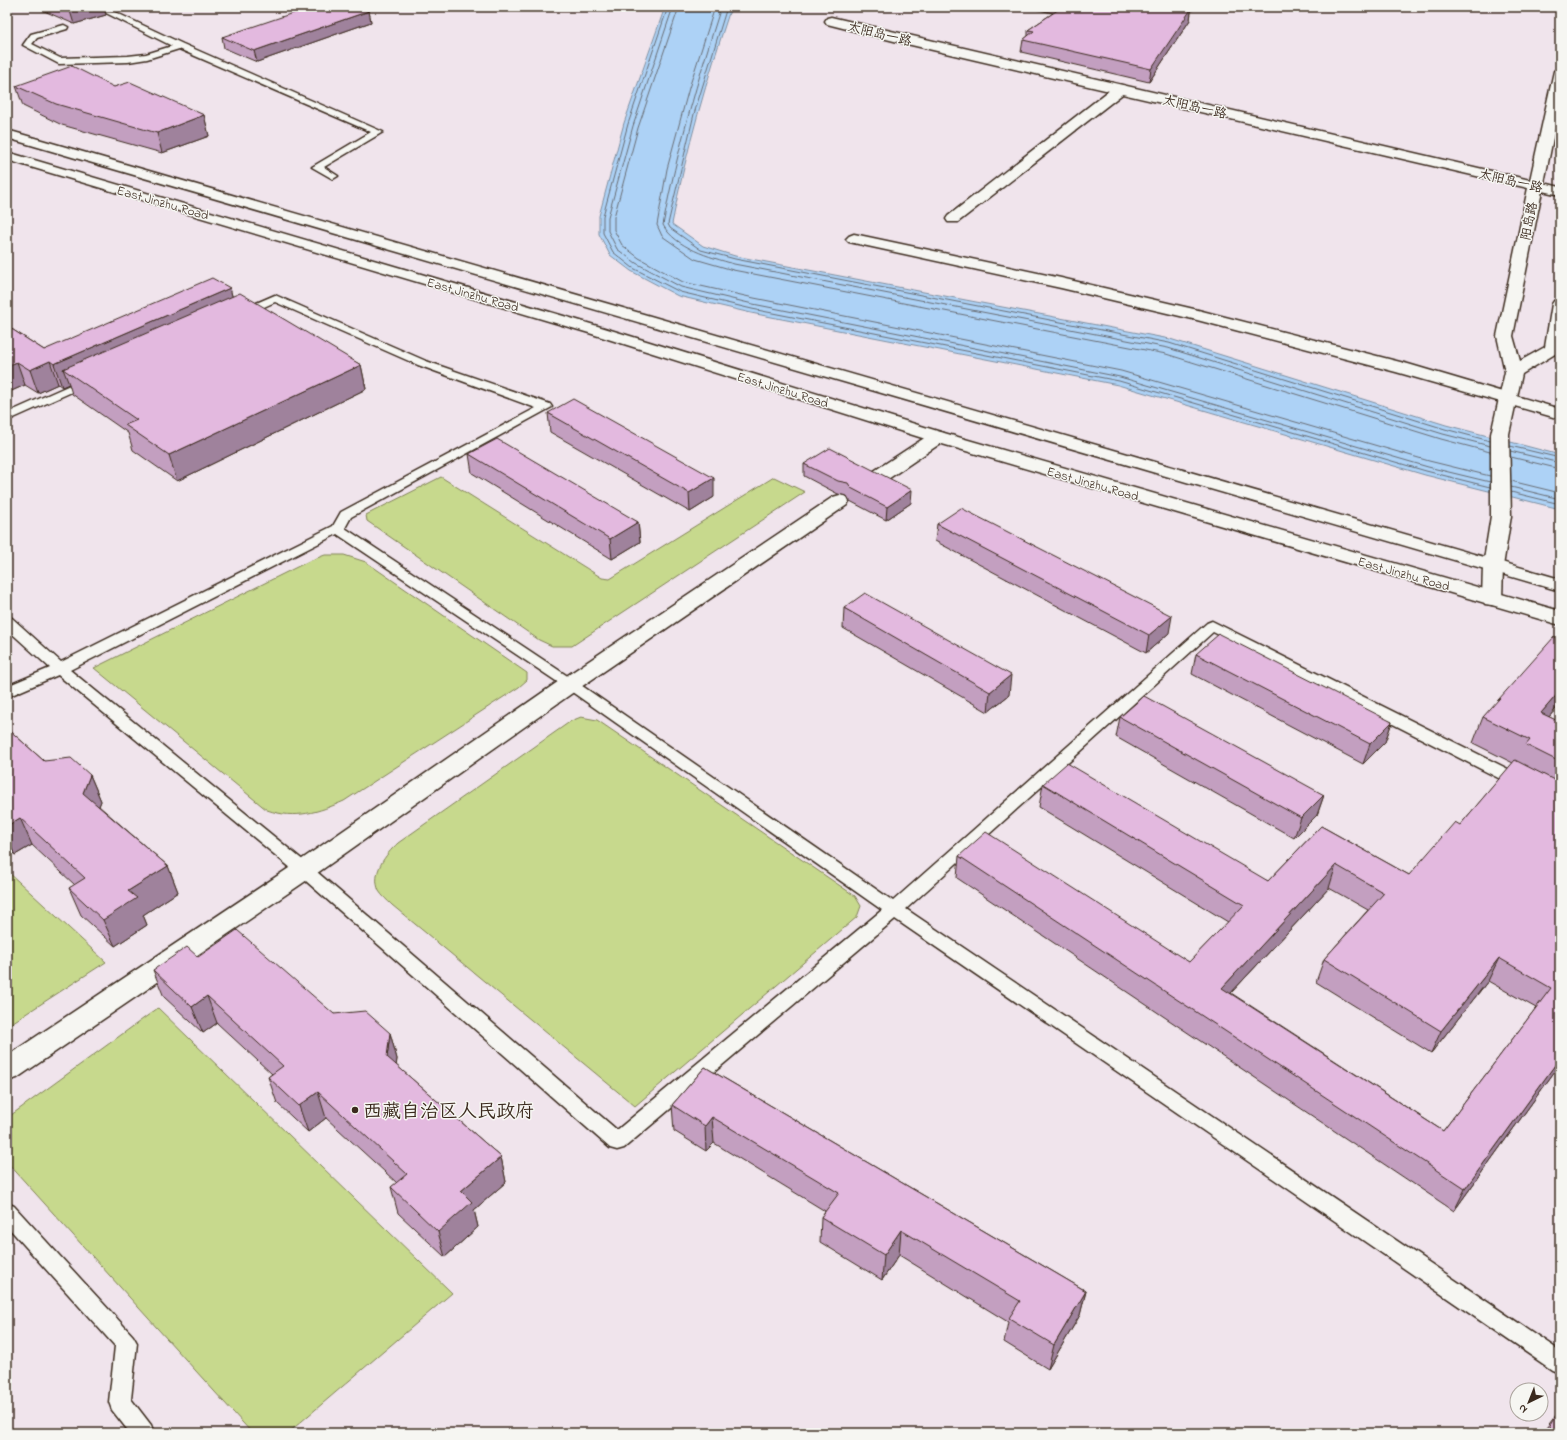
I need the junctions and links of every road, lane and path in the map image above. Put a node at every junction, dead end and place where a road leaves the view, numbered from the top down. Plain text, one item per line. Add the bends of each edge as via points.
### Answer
1 (98, 7) edge
2 (835, 16) dead end
3 (64, 27) edge
4 (180, 46) junction
5 (58, 61) junction
6 (73, 68) edge
7 (1560, 71) edge
8 (1120, 89) junction
9 (7, 134) edge
10 (7, 156) edge
11 (333, 176) dead end
12 (1535, 186) junction
13 (1560, 192) edge
14 (953, 219) dead end
15 (854, 238) dead end
16 (1560, 304) edge
17 (232, 317) edge
18 (1514, 372) junction
19 (101, 375) edge
20 (1507, 400) junction
21 (1560, 414) edge
22 (7, 417) edge
23 (938, 437) junction
24 (878, 477) edge
25 (840, 502) dead end
26 (338, 529) junction
27 (1493, 566) junction
28 (1560, 585) edge
29 (1492, 599) junction
30 (1560, 618) edge
31 (7, 621) edge
32 (60, 669) junction
33 (570, 684) junction
34 (7, 692) edge
35 (1539, 792) edge
36 (304, 870) junction
37 (894, 910) junction
38 (7, 1070) edge
39 (7, 1212) edge
40 (1560, 1363) edge
41 (143, 1433) edge

1 - 4 lane
2 - 8 main road, 太阳岛一路
3 - 5 lane via 34,36 27,45
4 - 5 lane via 128,59
4 - 11 lane via 378,132 317,166
5 - 6 lane
7 - 12 main road, 阳岛路
8 - 12 main road, 太阳岛一路
8 - 14 main road
9 - 27 main road, East Jinzhu Road
10 - 23 main road, East Jinzhu Road via 595,330
12 - 13 main road, 太阳岛一路
12 - 18 main road, 阳岛路 via 1505,336
15 - 20 main road via 1021,272 1181,311 1402,368
16 - 18 main road via 1553,349
17 - 26 lane via 275,298 422,363 546,407 346,515
18 - 20 main road, 阳岛路
19 - 22 lane
20 - 21 main road
20 - 27 main road, 阳岛路 via 1500,434 1501,516
23 - 24 main road
23 - 29 main road, East Jinzhu Road
25 - 33 main road
26 - 32 lane
26 - 33 lane
27 - 28 main road, East Jinzhu Road
27 - 29 main road, 阳岛路
29 - 30 main road, East Jinzhu Road
31 - 32 lane
32 - 34 lane
32 - 36 lane
33 - 36 main road
33 - 37 lane
35 - 37 lane via 1212,626
36 - 37 lane via 617,1142
36 - 38 main road
37 - 40 lane
39 - 41 lane via 126,1343 120,1402

